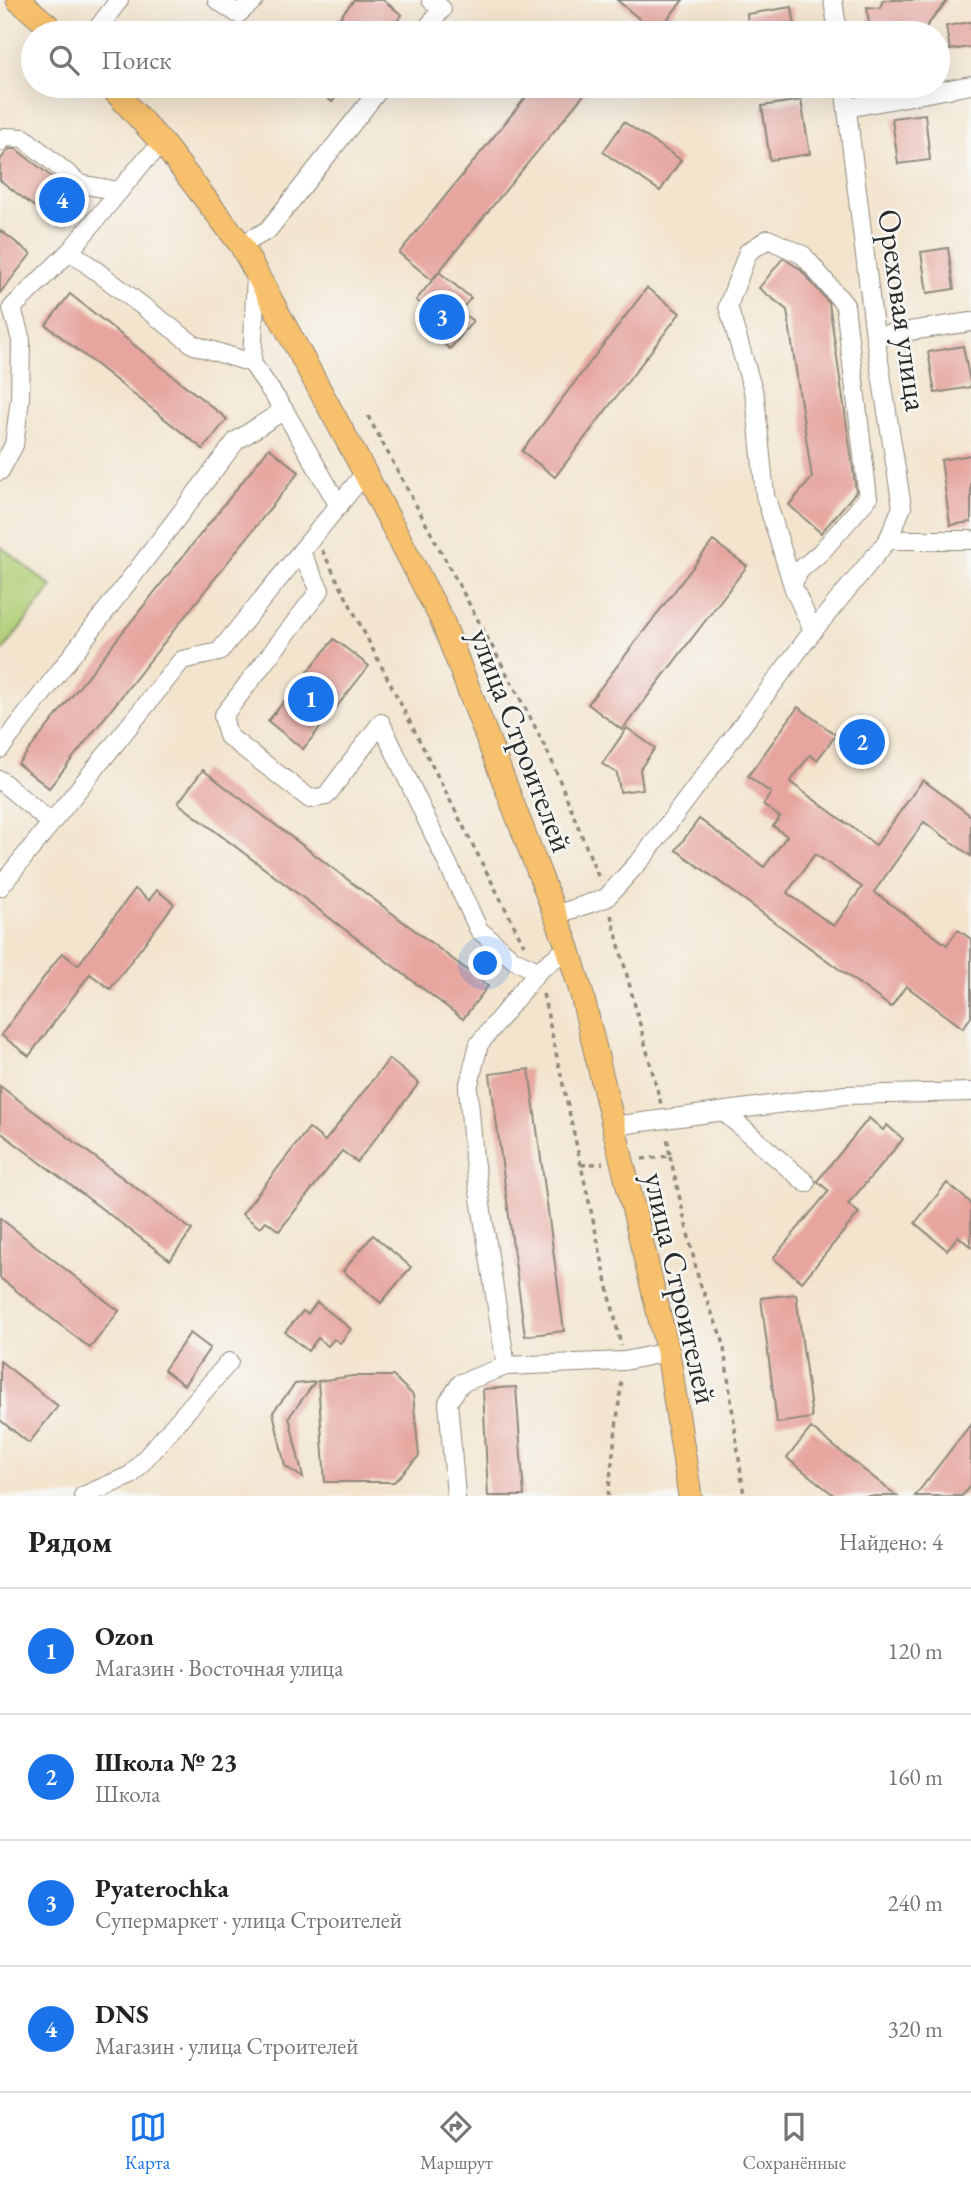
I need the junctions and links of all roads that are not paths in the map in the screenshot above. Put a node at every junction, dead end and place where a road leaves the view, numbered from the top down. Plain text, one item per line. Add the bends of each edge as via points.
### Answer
1 (18, 0) edge
2 (119, 0) edge
3 (217, 0) edge
4 (254, 0) edge
5 (431, 0) edge
6 (834, 0) edge
7 (43, 21) edge
8 (103, 21) edge
9 (432, 21) edge
10 (837, 21) edge
11 (971, 85) edge
12 (950, 89) edge
13 (121, 98) edge
14 (372, 98) edge
15 (846, 98) edge
16 (901, 98) edge
17 (847, 108) junction
18 (0, 142) edge
19 (163, 144) junction
20 (119, 191) junction
21 (241, 245) junction
22 (70, 251) junction
23 (256, 274) junction
24 (971, 323) edge
25 (875, 336) junction
26 (252, 363) junction
27 (284, 410) junction
28 (0, 471) edge
29 (365, 473) junction
30 (339, 506) junction
31 (888, 540) junction
32 (971, 540) edge
33 (301, 553) junction
34 (794, 581) junction
35 (813, 631) junction
36 (0, 749) edge
37 (0, 780) edge
38 (51, 823) junction
39 (0, 887) edge
40 (555, 915) junction
41 (568, 948) junction
42 (538, 971) junction
43 (971, 1092) edge
44 (724, 1112) junction
45 (613, 1126) junction
46 (806, 1183) dead end
47 (668, 1352) junction
48 (229, 1362) dead end
49 (506, 1366) junction
50 (83, 1496) edge
51 (456, 1496) edge
52 (690, 1496) edge

1 - 7 main road
2 - 8 street
3 - 4 street via 238,13
5 - 9 street via 442,9
6 - 10 street
11 - 12 street
13 - 19 main road, улица Строителей
14 - 21 street via 268,230
15 - 17 street, Ореховая улица
16 - 17 street
17 - 25 street, Ореховая улица
18 - 20 street via 5,137 24,138 80,184
19 - 20 street
19 - 21 main road, улица Строителей
20 - 22 street
21 - 23 main road, улица Строителей
22 - 26 street via 194,345
22 - 28 street via 12,308 21,340 20,399 14,446
23 - 26 street
23 - 29 main road, улица Строителей
24 - 25 street
25 - 31 street, Ореховая улица via 902,508
26 - 27 street
27 - 30 street
27 - 36 street via 236,441
29 - 30 street
29 - 40 main road, улица Строителей via 442,620
30 - 33 street
31 - 32 street
31 - 35 street, Ореховая улица
33 - 38 street via 219,652 183,660
33 - 42 street via 320,590 223,716 228,736 310,799 326,796 381,723 479,930 514,960
34 - 34 street via 765,495 754,397 728,306 748,252 768,239 803,255 845,305 868,498
34 - 35 street
35 - 40 street, Ореховая улица via 645,856 606,898
37 - 38 street
38 - 39 street
40 - 41 main road, улица Строителей
41 - 42 street
41 - 45 main road, улица Строителей
42 - 49 street via 479,1044 468,1088 474,1159
43 - 44 street via 845,1094
44 - 45 street
44 - 46 street
45 - 47 main road, улица Строителей
47 - 49 street via 624,1361
47 - 52 main road, улица Строителей
48 - 50 street via 131,1475
49 - 51 street via 461,1383 448,1402

